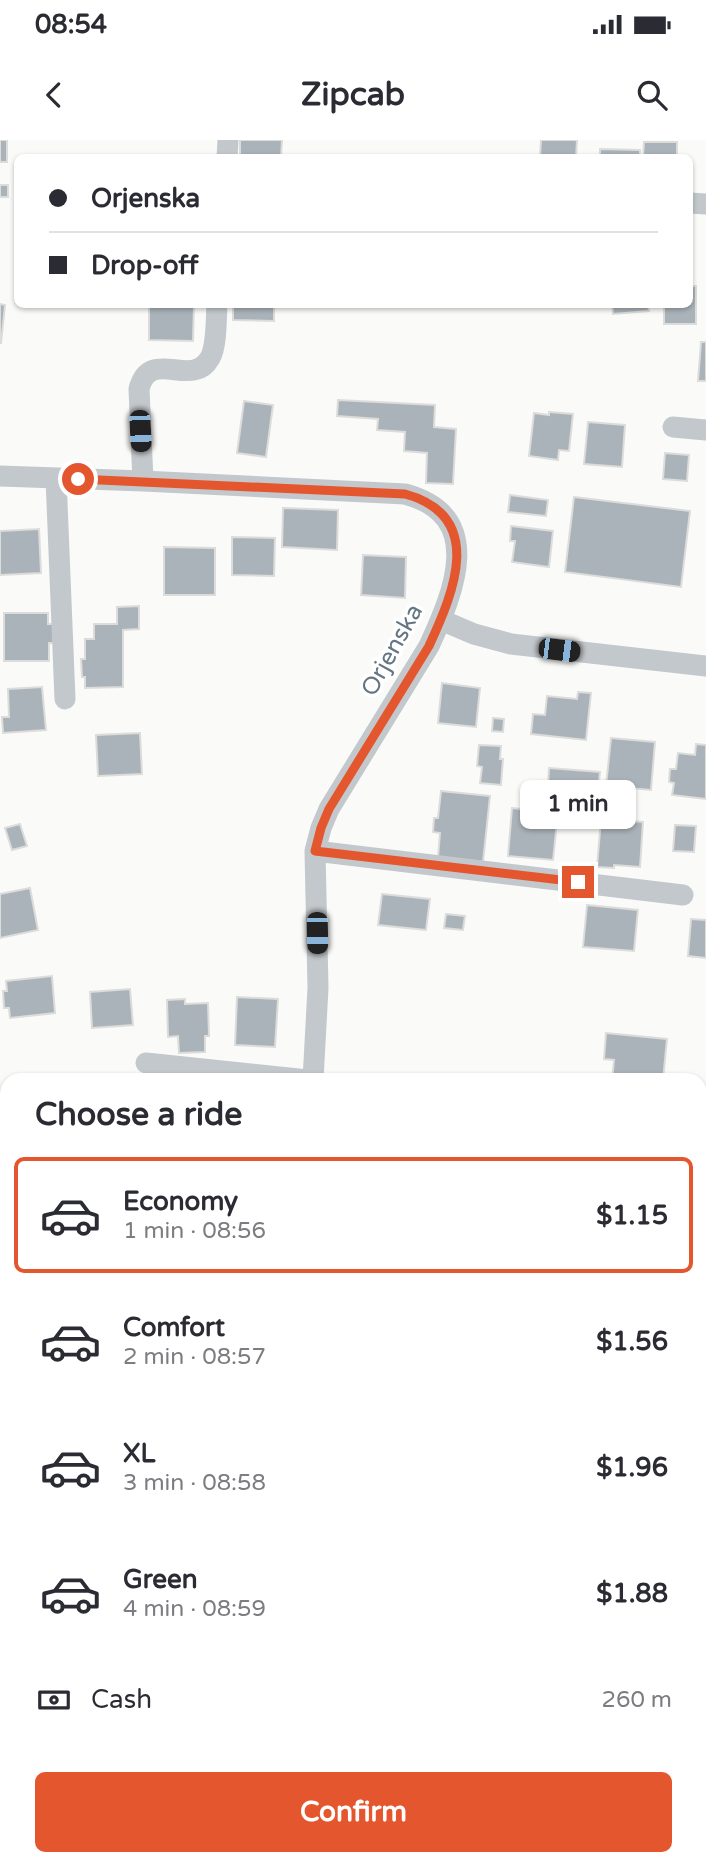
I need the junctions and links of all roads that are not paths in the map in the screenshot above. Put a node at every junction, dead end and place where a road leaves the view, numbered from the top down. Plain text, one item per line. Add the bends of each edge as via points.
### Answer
1 (217, 308) edge
2 (673, 427) dead end
3 (706, 430) edge
4 (0, 476) edge
5 (56, 478) junction
6 (142, 481) junction
7 (441, 620) junction
8 (706, 667) edge
9 (65, 699) dead end
10 (315, 851) junction
11 (683, 895) dead end
12 (146, 1063) dead end
13 (243, 1073) edge
14 (312, 1073) edge

1 - 6 street via 208,362 192,371 152,370 141,381
2 - 3 street
4 - 5 street, Orjenska
5 - 6 street, Orjenska
5 - 9 street
6 - 7 street, Orjenska via 421,498 449,522 458,547 456,573
7 - 8 street via 511,644
7 - 10 street, Orjenska via 329,809
10 - 11 street
10 - 14 street, Orjenska via 318,988
12 - 13 street

